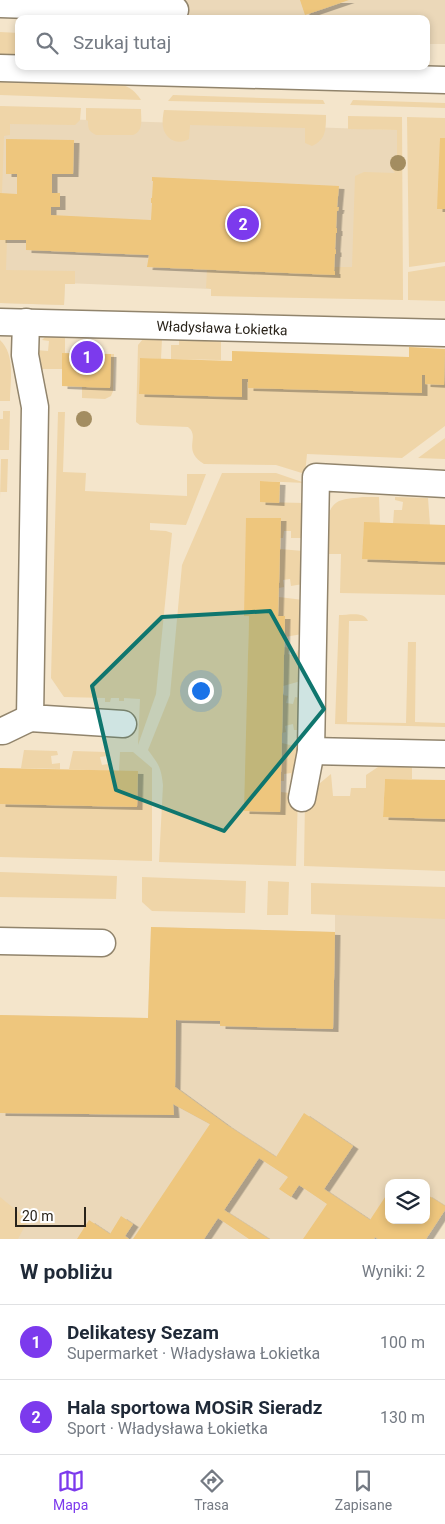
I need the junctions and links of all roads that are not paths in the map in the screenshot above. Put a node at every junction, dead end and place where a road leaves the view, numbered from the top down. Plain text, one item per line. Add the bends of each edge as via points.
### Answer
1 (0, 4) edge
2 (175, 10) dead end
3 (68, 13) edge
4 (0, 68) edge
5 (15, 68) edge
6 (130, 70) edge
7 (445, 80) edge
8 (0, 322) edge
9 (26, 322) junction
10 (445, 333) edge
11 (445, 484) edge
12 (30, 718) junction
13 (123, 724) dead end
14 (0, 731) edge
15 (311, 752) junction
16 (445, 754) edge
17 (302, 798) dead end
18 (0, 941) edge
19 (102, 943) dead end

1 - 3 street
2 - 3 street
4 - 5 street
6 - 7 street
8 - 9 street, Władysława Łokietka
9 - 10 street, Władysława Łokietka
9 - 12 street via 25,355 36,408
11 - 15 street via 316,478
12 - 13 street
12 - 14 street
15 - 16 street
15 - 17 street
18 - 19 street

